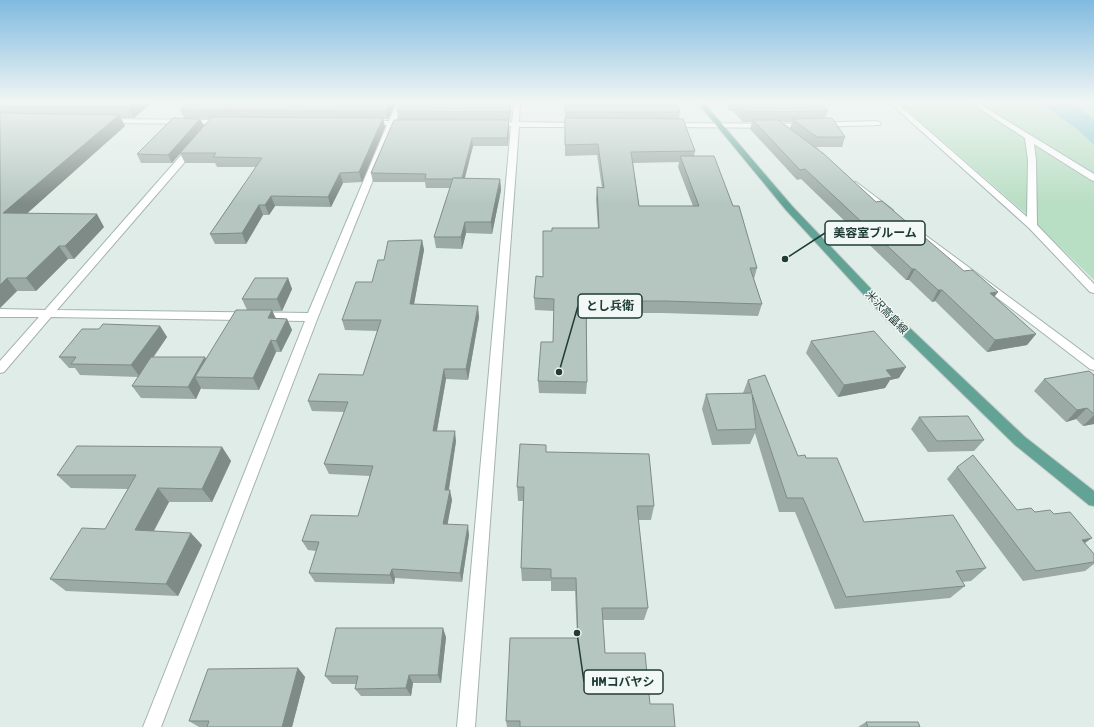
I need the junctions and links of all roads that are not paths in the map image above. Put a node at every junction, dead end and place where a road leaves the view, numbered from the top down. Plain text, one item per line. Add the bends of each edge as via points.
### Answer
1 (201, 137) edge
2 (384, 137) edge
3 (514, 137) edge
4 (728, 137) edge
5 (932, 137) edge
6 (1029, 137) joint
7 (846, 178) edge
8 (1094, 178) edge
9 (896, 216) edge
10 (1032, 226) junction
11 (914, 230) edge
12 (1094, 290) edge
13 (0, 313) edge
14 (48, 314) junction
15 (312, 317) junction
16 (1094, 366) edge
17 (0, 369) edge
18 (1094, 500) edge
19 (152, 727) edge
20 (466, 727) edge

1 - 14 street
2 - 15 street
3 - 20 street
4 - 18 main road, 米沢高畠線 via 789,208 891,316 1020,441
5 - 10 street
6 - 8 street
6 - 10 street via 1032,160
7 - 9 street
10 - 12 street
11 - 16 street
13 - 14 street
14 - 15 street
14 - 17 street
15 - 19 street

